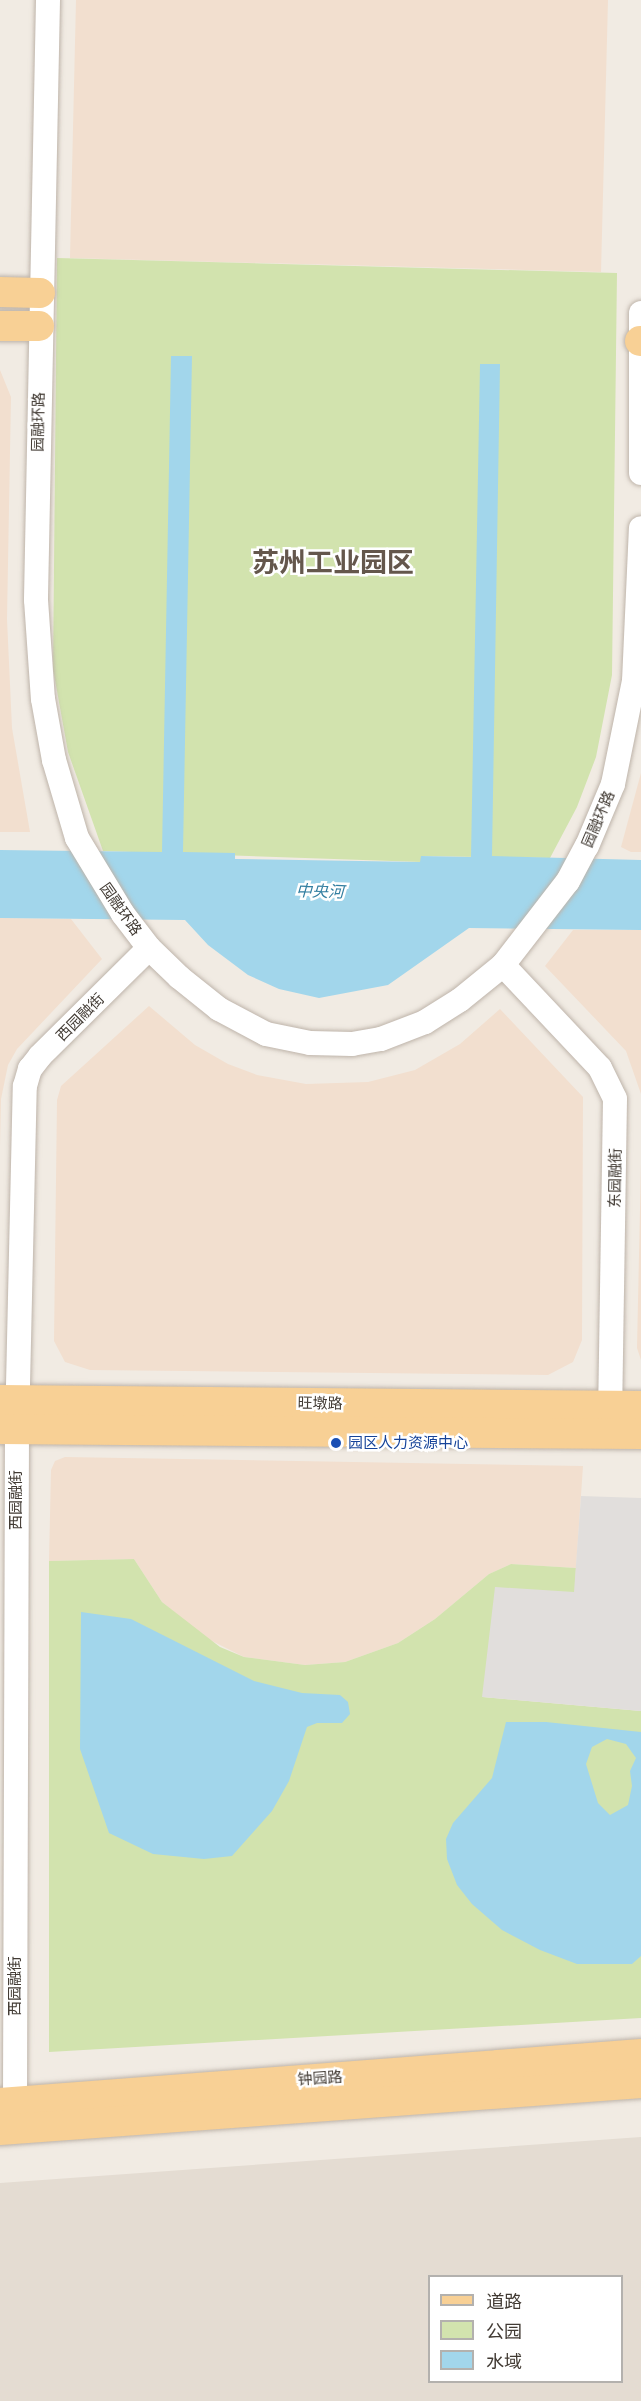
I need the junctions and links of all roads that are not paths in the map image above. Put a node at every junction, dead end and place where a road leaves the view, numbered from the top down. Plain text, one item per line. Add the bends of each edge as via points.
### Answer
1 (48, 0) edge
2 (0, 292) edge
3 (40, 293) junction
4 (641, 313) edge
5 (0, 326) edge
6 (39, 326) junction
7 (641, 341) edge
8 (641, 472) edge
9 (641, 528) edge
10 (149, 948) junction
11 (509, 958) junction
12 (9, 1400) edge
13 (641, 1406) edge
14 (610, 1420) junction
15 (8, 1429) edge
16 (641, 1434) edge
17 (641, 2054) edge
18 (641, 2083) edge
19 (7, 2102) edge
20 (0, 2130) edge

1 - 3 street, 园融环路
2 - 3 main road
3 - 6 street, 园融环路
4 - 7 street
5 - 6 main road
6 - 10 street, 园融环路 via 37,639 48,731 77,838
7 - 8 street
9 - 11 street, 园融环路 via 639,629 630,711 613,784 587,846 550,907
10 - 11 street, 园融环路 via 179,977 236,1019 266,1034 317,1044 365,1042 411,1029 442,1013
10 - 12 street, 西园融街 via 30,1069 25,1086
11 - 14 street, 东园融街 via 600,1068 615,1099
12 - 14 main road, 旺墩路
12 - 15 street, 西园融街
13 - 14 main road, 旺墩路
14 - 15 main road, 旺墩路
14 - 16 main road, 旺墩路
15 - 19 street, 西园融街
17 - 19 main road, 钟园路
18 - 20 main road, 钟园路

